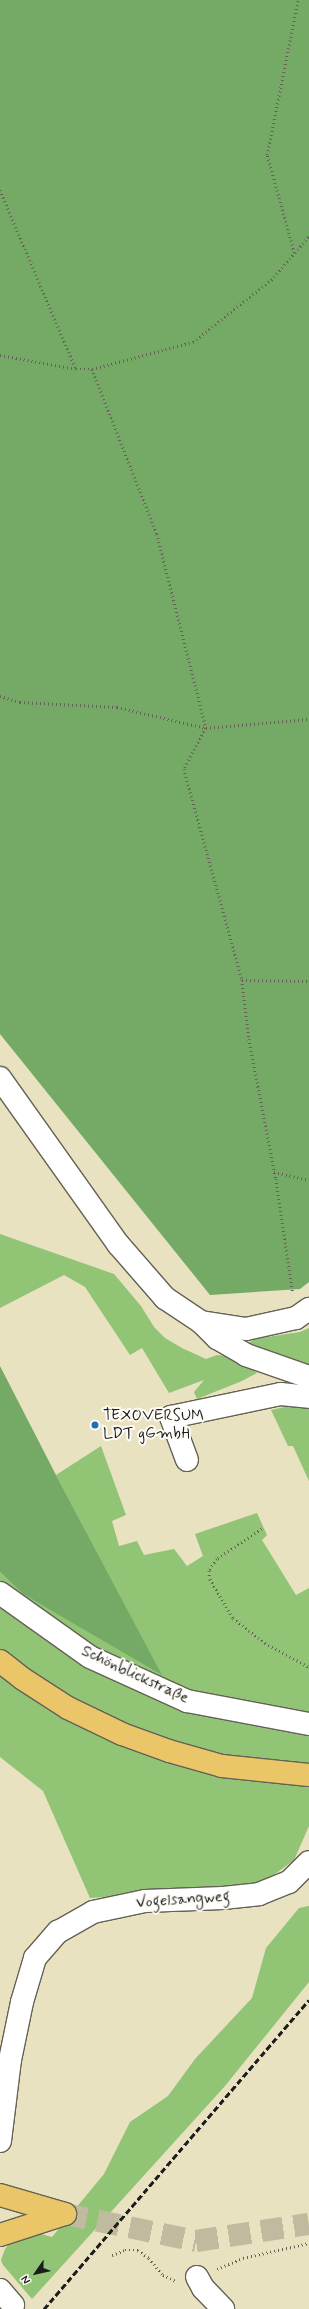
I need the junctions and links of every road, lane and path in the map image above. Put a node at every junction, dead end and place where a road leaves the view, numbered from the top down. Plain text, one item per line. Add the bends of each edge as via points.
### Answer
1 (298, 0) edge
2 (0, 190) edge
3 (309, 236) edge
4 (294, 254) junction
5 (0, 354) edge
6 (76, 369) junction
7 (92, 369) junction
8 (0, 696) edge
9 (309, 719) edge
10 (206, 728) junction
11 (242, 980) junction
12 (309, 981) edge
13 (0, 1078) edge
14 (274, 1172) junction
15 (309, 1180) edge
16 (302, 1314) edge
17 (201, 1322) junction
18 (309, 1377) edge
19 (309, 1397) edge
20 (187, 1460) dead end
21 (262, 1529) dead end
22 (0, 1593) edge
23 (0, 1661) edge
24 (309, 1666) edge
25 (309, 1724) edge
26 (309, 1775) edge
27 (309, 1862) edge
28 (0, 2141) edge
29 (0, 2195) edge
30 (0, 2235) edge
31 (309, 2243) edge
32 (112, 2255) dead end
33 (197, 2277) joint
34 (170, 2280) dead end
35 (223, 2309) edge

1 - 4 path via 267,155
2 - 6 path
3 - 4 path
4 - 7 path via 271,280 193,342
5 - 6 path
6 - 7 path
7 - 10 path via 157,534
8 - 10 path via 20,702 117,707
9 - 10 path
10 - 11 path via 184,769
11 - 12 path
11 - 14 path via 249,1039
13 - 17 street via 126,1253 165,1298
14 - 15 path
14 - 16 path
16 - 17 street via 246,1328
17 - 18 street via 217,1338 246,1355
19 - 20 street via 281,1394 171,1417
21 - 24 path via 217,1559 209,1571 210,1579 233,1618 265,1643
22 - 25 street, Schönblickstraße via 90,1657 187,1701
23 - 26 main road via 68,1708 122,1734 222,1766
27 - 28 street, Vogelsangweg via 289,1882 259,1894 145,1901 92,1912 58,1932 35,1958 22,2002 10,2060
29 - 30 main road via 65,2214
31 - 33 path via 243,2258
32 - 34 path via 125,2250 138,2250
33 - 35 street via 203,2288

